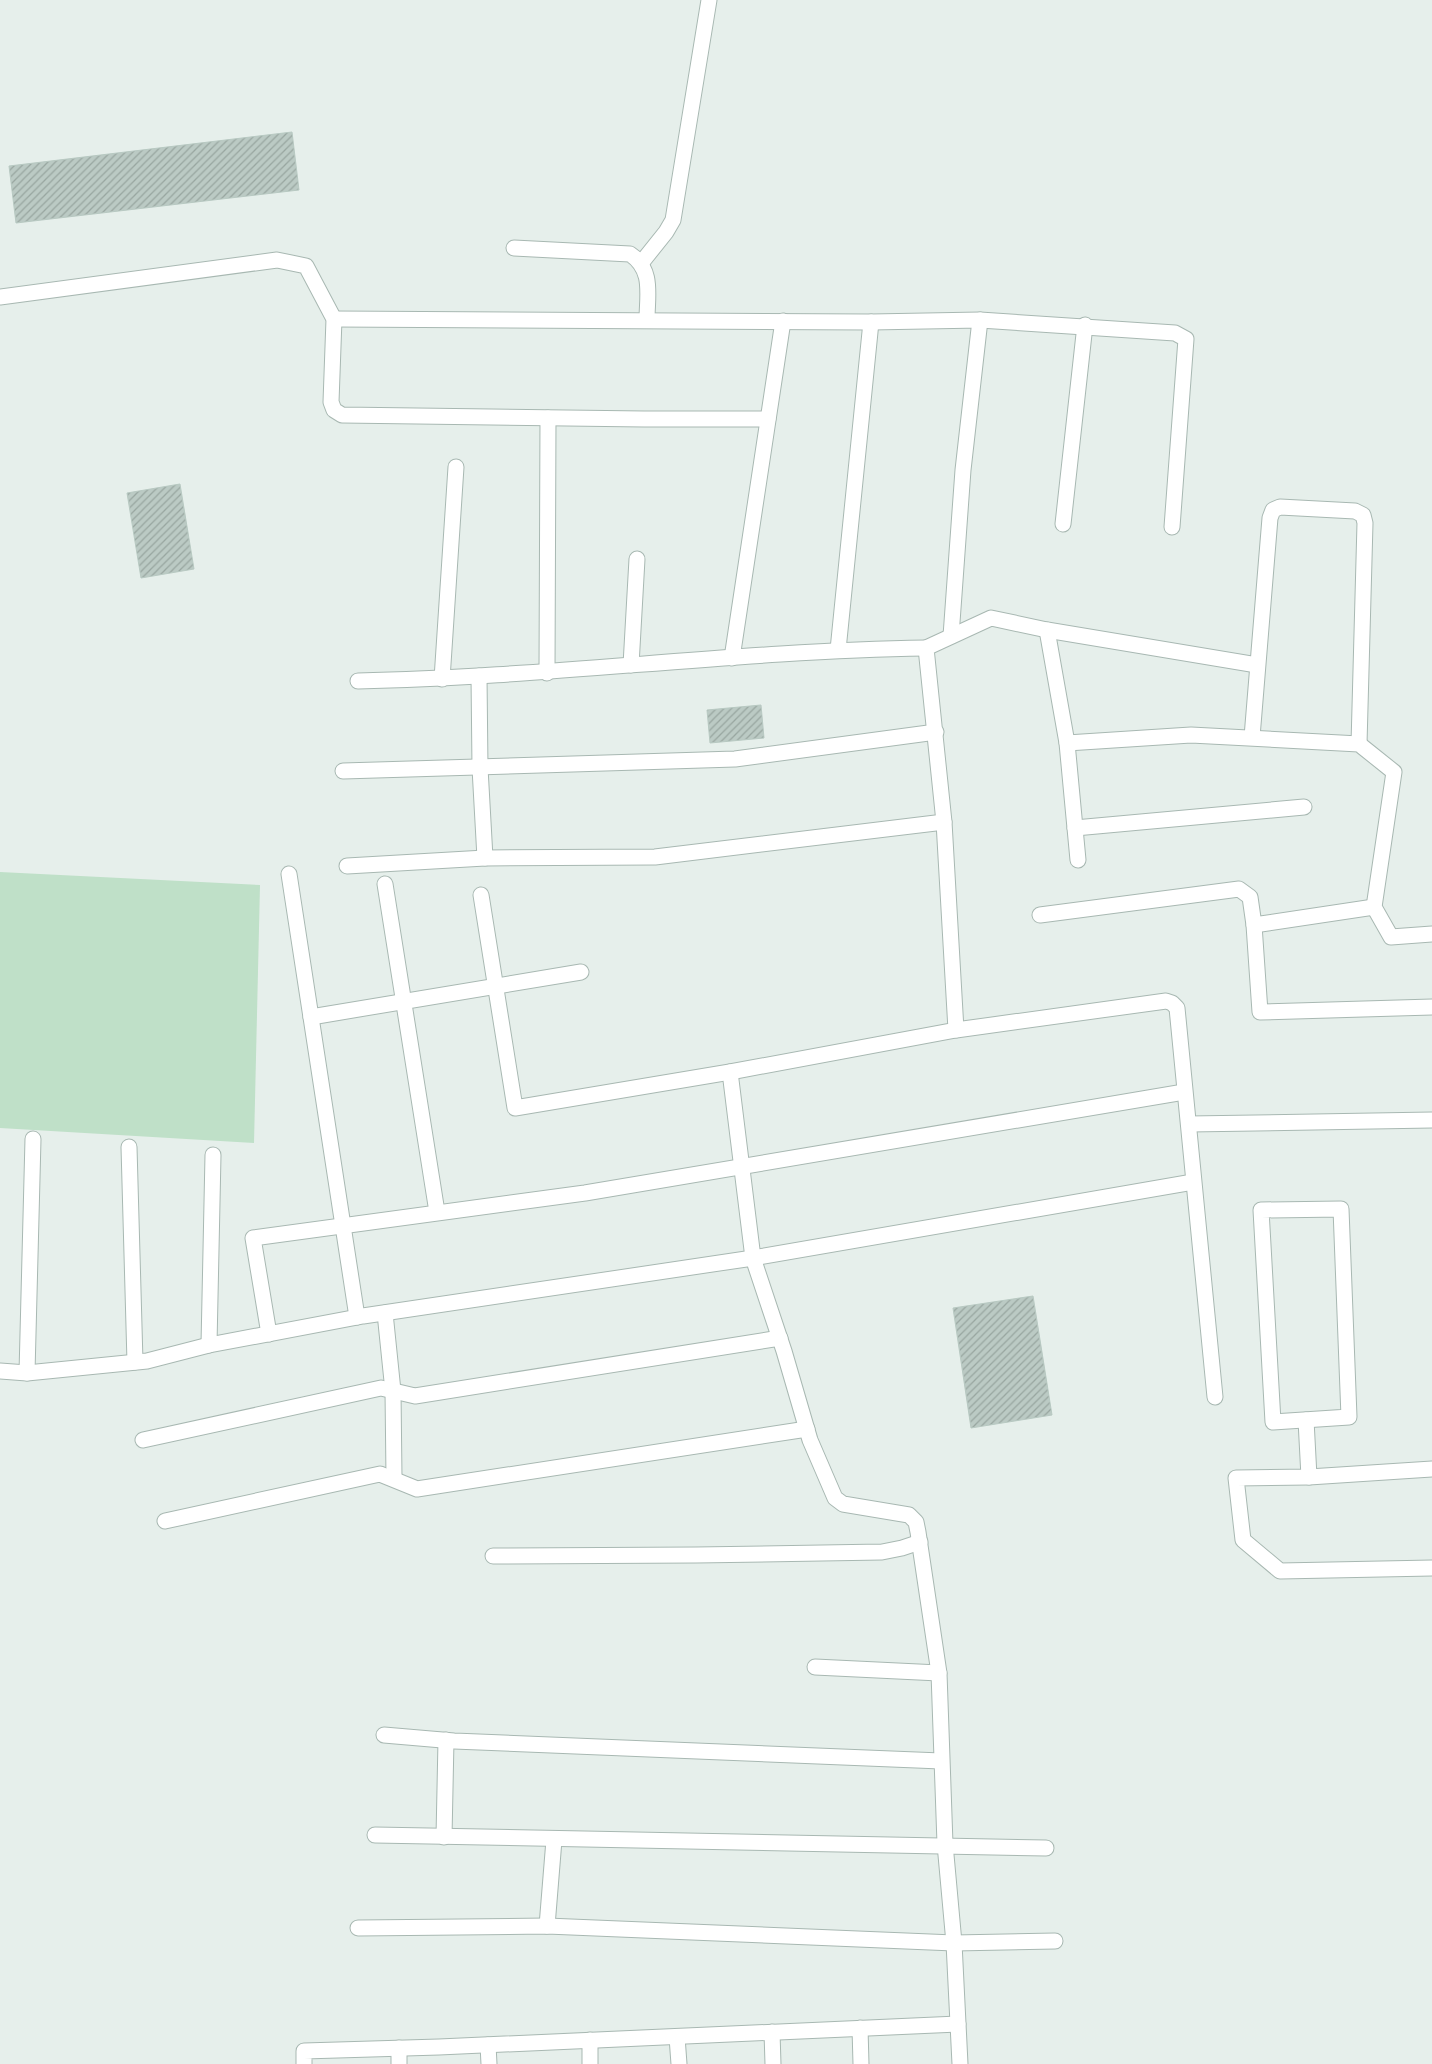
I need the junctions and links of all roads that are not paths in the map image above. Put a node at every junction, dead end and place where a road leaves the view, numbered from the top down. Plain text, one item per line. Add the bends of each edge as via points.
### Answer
1 (709, 0) edge
2 (514, 248) dead end
3 (642, 262) junction
4 (0, 297) edge
5 (334, 319) junction
6 (647, 320) junction
7 (980, 320) junction
8 (783, 321) junction
9 (871, 322) junction
10 (1085, 325) junction
11 (548, 418) junction
12 (768, 418) junction
13 (456, 467) dead end
14 (1063, 524) dead end
15 (1172, 527) dead end
16 (636, 558) dead end
17 (1047, 630) junction
18 (951, 636) junction
19 (926, 648) junction
20 (838, 650) junction
21 (732, 658) junction
22 (631, 665) junction
23 (1257, 665) junction
24 (546, 673) junction
25 (479, 676) junction
26 (442, 679) junction
27 (358, 680) dead end
28 (936, 732) junction
29 (1252, 737) junction
30 (1067, 743) junction
31 (1359, 744) junction
32 (480, 768) junction
33 (343, 771) dead end
34 (1304, 807) dead end
35 (944, 822) junction
36 (1075, 828) junction
37 (485, 858) junction
38 (1078, 860) dead end
39 (347, 866) dead end
40 (289, 874) dead end
41 (385, 884) dead end
42 (482, 895) dead end
43 (1374, 907) junction
44 (1040, 915) dead end
45 (1254, 925) junction
46 (1432, 934) edge
47 (581, 972) dead end
48 (496, 987) junction
49 (404, 1002) junction
50 (1432, 1007) edge
51 (311, 1017) junction
52 (956, 1030) junction
53 (730, 1072) junction
54 (1184, 1092) junction
55 (1432, 1120) edge
56 (1189, 1124) junction
57 (33, 1138) dead end
58 (129, 1147) dead end
59 (213, 1155) dead end
60 (740, 1166) junction
61 (1193, 1182) junction
62 (438, 1212) junction
63 (343, 1226) junction
64 (754, 1258) junction
65 (385, 1313) junction
66 (357, 1317) junction
67 (269, 1334) junction
68 (780, 1338) junction
69 (209, 1345) junction
70 (135, 1362) junction
71 (0, 1371) edge
72 (28, 1373) junction
73 (392, 1391) junction
74 (1215, 1397) dead end
75 (1306, 1420) junction
76 (807, 1429) junction
77 (143, 1440) dead end
78 (1432, 1469) edge
79 (1309, 1477) junction
80 (394, 1478) junction
81 (165, 1521) dead end
82 (920, 1542) junction
83 (493, 1556) dead end
84 (1432, 1568) edge
85 (815, 1667) dead end
86 (939, 1673) junction
87 (384, 1735) dead end
88 (446, 1740) junction
89 (941, 1760) junction
90 (375, 1835) dead end
91 (444, 1837) junction
92 (554, 1840) junction
93 (945, 1844) junction
94 (1046, 1848) dead end
95 (547, 1926) junction
96 (358, 1928) dead end
97 (1055, 1941) dead end
98 (954, 1943) junction
99 (958, 2024) junction
100 (860, 2028) junction
101 (772, 2032) junction
102 (677, 2036) junction
103 (590, 2040) junction
104 (488, 2045) junction
105 (399, 2048) junction
106 (304, 2064) edge
107 (400, 2064) edge
108 (488, 2064) edge
109 (590, 2064) edge
110 (678, 2064) edge
111 (773, 2064) edge
112 (861, 2064) edge
113 (960, 2064) edge

1 - 3 street via 673,220
2 - 3 street via 630,254
3 - 6 street via 647,272
4 - 5 street via 276,260 306,266
5 - 6 street
5 - 11 street via 331,402 334,410 342,415
6 - 8 street
7 - 9 street
7 - 10 street
7 - 18 street via 963,470
8 - 9 street
8 - 12 street
9 - 20 street
10 - 14 street
10 - 15 street via 1175,333 1186,339
11 - 12 street
11 - 24 street
12 - 21 street
13 - 26 street
16 - 22 street
17 - 18 street via 991,618
17 - 23 street
17 - 30 street
18 - 19 street
19 - 20 street
19 - 28 street
20 - 21 street
21 - 22 street
22 - 24 street
23 - 29 street
23 - 31 street via 1273,510 1280,507 1355,511 1363,515
24 - 25 street
25 - 26 street
25 - 32 street
26 - 27 street
28 - 32 street via 735,758
28 - 35 street
29 - 30 street via 1191,735
29 - 31 street
30 - 36 street
31 - 43 street via 1394,772
32 - 33 street
32 - 37 street
34 - 36 street
35 - 37 street via 655,856
35 - 52 street
36 - 38 street
37 - 39 street
40 - 51 street
41 - 49 street
42 - 48 street
43 - 45 street
43 - 46 street via 1392,937
44 - 45 street via 1239,889 1250,897
45 - 50 street via 1260,1012
47 - 48 street
48 - 49 street
48 - 53 street via 515,1108
49 - 51 street
49 - 62 street
51 - 63 street
52 - 53 street
52 - 54 street via 1166,1001 1177,1008
53 - 60 street
54 - 56 street
54 - 60 street
55 - 56 street
56 - 61 street
57 - 72 street
58 - 70 street
59 - 69 street
60 - 62 street via 585,1193
60 - 64 street
61 - 64 street
61 - 74 street
62 - 63 street
63 - 66 street
63 - 67 street via 253,1238
64 - 65 street
64 - 68 street
65 - 66 street
65 - 73 street
66 - 67 street
67 - 69 street
68 - 73 street via 415,1396
68 - 76 street
69 - 70 street
70 - 72 street
71 - 72 street
73 - 77 street via 381,1388
73 - 80 street
75 - 75 street via 1274,1422 1262,1210 1341,1209 1349,1417
75 - 79 street
76 - 80 street via 417,1489
76 - 82 street via 835,1498 843,1504 909,1515 916,1522
78 - 79 street
79 - 84 street via 1236,1478 1243,1540 1280,1571
80 - 81 street via 380,1474
82 - 83 street via 882,1552
82 - 86 street
85 - 86 street
86 - 89 street
87 - 88 street
88 - 89 street
88 - 91 street
89 - 93 street
90 - 91 street
91 - 92 street
92 - 93 street
92 - 95 street
93 - 94 street
93 - 98 street
95 - 96 street
95 - 98 street
97 - 98 street
98 - 99 street
99 - 100 street
99 - 113 street
100 - 101 street
100 - 112 street
101 - 102 street
101 - 111 street
102 - 103 street
102 - 110 street
103 - 104 street
103 - 109 street
104 - 105 street
104 - 108 street
105 - 106 street via 304,2051
105 - 107 street

